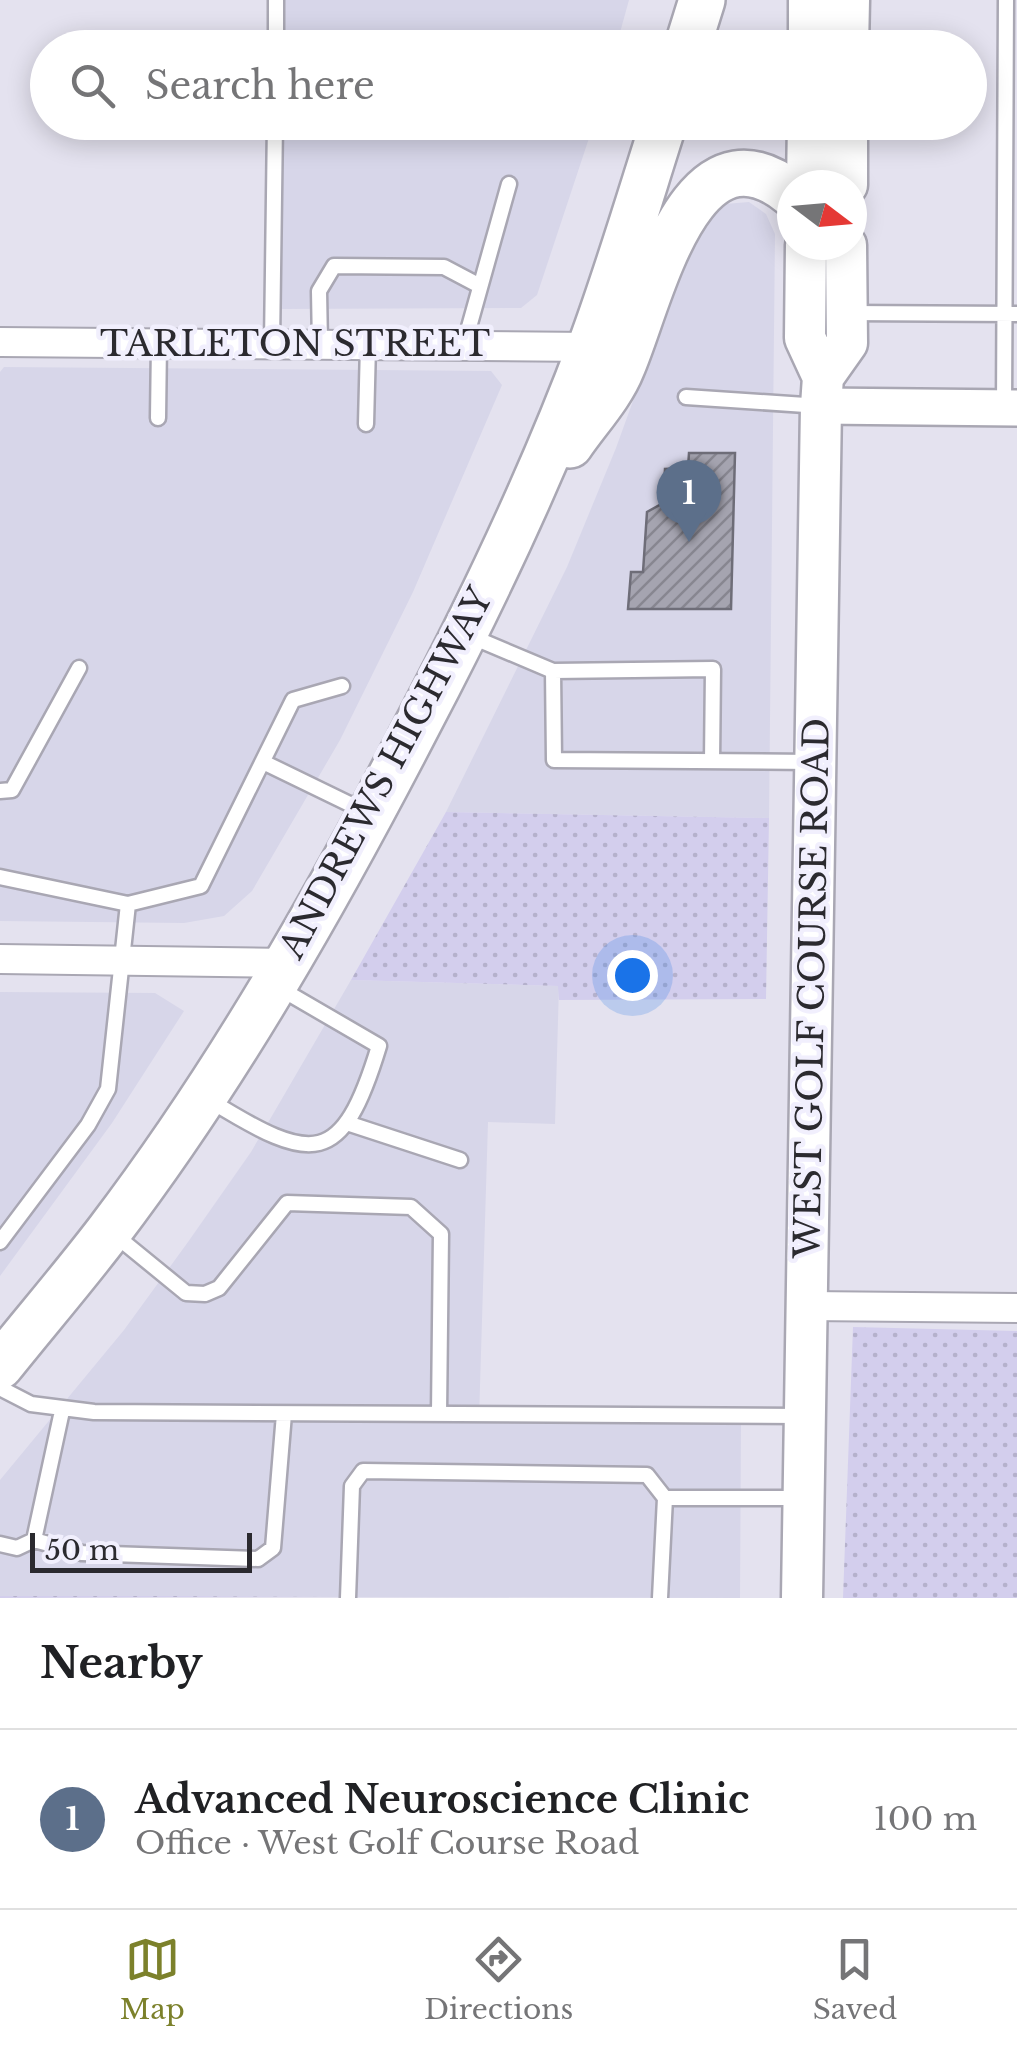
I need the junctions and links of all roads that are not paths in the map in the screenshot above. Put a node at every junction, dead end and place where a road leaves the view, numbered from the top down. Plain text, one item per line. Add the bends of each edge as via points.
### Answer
1 (276, 0) edge
2 (702, 0) edge
3 (809, 0) edge
4 (849, 0) edge
5 (1006, 0) edge
6 (276, 30) edge
7 (693, 30) edge
8 (808, 30) edge
9 (848, 30) edge
10 (275, 140) edge
11 (658, 140) edge
12 (808, 140) edge
13 (847, 140) edge
14 (807, 170) edge
15 (847, 170) edge
16 (509, 184) dead end
17 (777, 184) edge
18 (806, 260) edge
19 (846, 260) edge
20 (480, 286) junction
21 (847, 313) junction
22 (1010, 314) edge
23 (0, 342) edge
24 (159, 344) junction
25 (272, 344) junction
26 (320, 345) junction
27 (368, 345) junction
28 (464, 345) junction
29 (590, 347) junction
30 (822, 392) junction
31 (686, 397) dead end
32 (1011, 408) edge
33 (158, 418) dead end
34 (366, 424) dead end
35 (520, 516) junction
36 (464, 634) junction
37 (79, 668) dead end
38 (553, 671) junction
39 (342, 686) dead end
40 (712, 761) junction
41 (263, 762) junction
42 (815, 762) junction
43 (0, 791) edge
44 (371, 815) junction
45 (0, 877) edge
46 (128, 904) junction
47 (0, 959) edge
48 (122, 961) junction
49 (279, 973) junction
50 (202, 1095) junction
51 (348, 1123) junction
52 (460, 1160) dead end
53 (109, 1230) junction
54 (0, 1242) edge
55 (807, 1306) junction
56 (1017, 1308) edge
57 (0, 1366) edge
58 (0, 1388) edge
59 (62, 1411) junction
60 (284, 1414) junction
61 (440, 1414) junction
62 (805, 1416) junction
63 (666, 1498) junction
64 (804, 1498) junction
65 (34, 1540) junction
66 (0, 1544) edge
67 (348, 1598) edge
68 (660, 1598) edge
69 (802, 1598) edge

1 - 6 lane
2 - 7 main road
3 - 8 main road
4 - 9 main road
5 - 22 lane
10 - 25 lane
11 - 29 main road, ANDREWS HIGHWAY
12 - 14 main road
13 - 15 main road
16 - 20 lane
17 - 35 main road via 739,174 712,181 684,209 620,373
18 - 30 main road, WEST GOLF COURSE ROAD via 805,338
19 - 21 main road, WEST GOLF COURSE ROAD
20 - 26 lane via 444,267 334,266 319,291
20 - 28 lane
21 - 22 lane
21 - 30 main road, WEST GOLF COURSE ROAD via 846,343
22 - 32 lane
23 - 24 street, TARLETON STREET
24 - 25 street, TARLETON STREET
24 - 33 lane
25 - 26 street, TARLETON STREET
26 - 27 street, TARLETON STREET
27 - 28 street, TARLETON STREET
27 - 34 lane
28 - 29 street, TARLETON STREET
29 - 35 main road, ANDREWS HIGHWAY
30 - 31 lane
30 - 32 street
30 - 42 main road, WEST GOLF COURSE ROAD
35 - 36 main road, ANDREWS HIGHWAY
36 - 38 lane
36 - 44 main road, ANDREWS HIGHWAY
37 - 43 lane via 12,790
38 - 40 lane via 554,760
38 - 40 lane via 713,668
39 - 41 lane via 293,700
40 - 42 lane
41 - 44 lane
41 - 46 lane via 200,886
42 - 55 main road, WEST GOLF COURSE ROAD
44 - 49 main road, ANDREWS HIGHWAY
45 - 46 lane
46 - 48 lane
47 - 48 street
48 - 49 street
48 - 54 lane via 108,1089
49 - 50 main road, ANDREWS HIGHWAY
49 - 51 lane via 379,1046
50 - 51 lane via 263,1133 306,1145 339,1136
50 - 53 main road, ANDREWS HIGHWAY
51 - 52 lane
53 - 57 main road, ANDREWS HIGHWAY
53 - 61 lane via 186,1293 205,1294 219,1288 288,1203 411,1208 441,1234
55 - 56 street
55 - 62 main road, WEST GOLF COURSE ROAD
58 - 59 lane
59 - 60 lane
59 - 65 lane
60 - 61 lane
60 - 65 lane via 274,1548 258,1559 82,1553
61 - 62 lane
62 - 64 main road, WEST GOLF COURSE ROAD
63 - 64 lane
63 - 67 lane via 646,1476 363,1472 352,1486
63 - 68 lane
64 - 69 main road, WEST GOLF COURSE ROAD
65 - 66 lane via 16,1548

